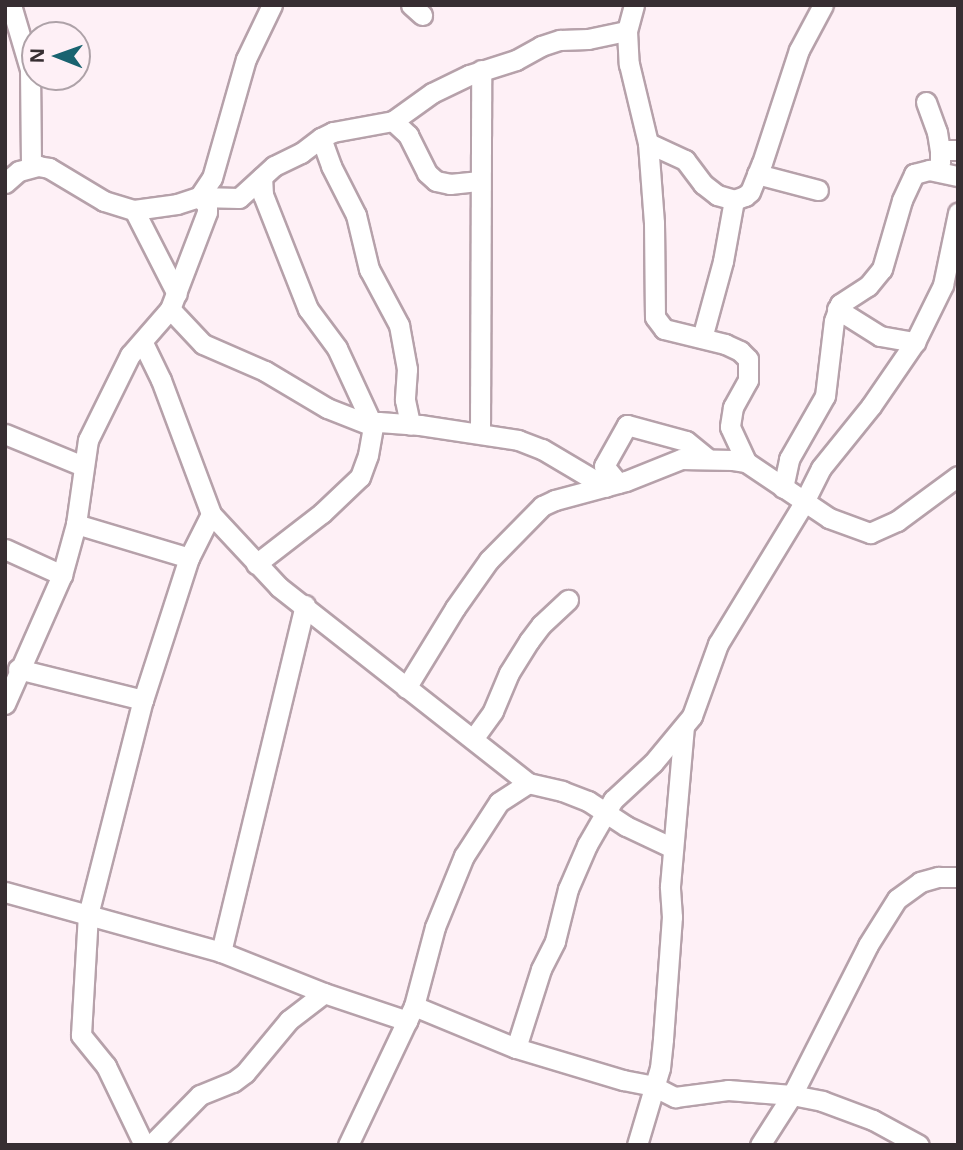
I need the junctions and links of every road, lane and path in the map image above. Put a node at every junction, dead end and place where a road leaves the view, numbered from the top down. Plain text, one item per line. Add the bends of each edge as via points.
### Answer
1 (272, 5) edge
2 (634, 5) edge
3 (823, 5) edge
4 (17, 7) edge
5 (627, 31) junction
6 (481, 70) junction
7 (926, 102) dead end
8 (393, 121) junction
9 (321, 138) junction
10 (648, 143) junction
11 (949, 150) edge
12 (31, 166) junction
13 (757, 174) junction
14 (952, 174) edge
15 (262, 177) junction
16 (480, 181) junction
17 (5, 183) edge
18 (818, 190) dead end
19 (199, 197) junction
20 (734, 200) junction
21 (134, 210) junction
22 (958, 213) edge
23 (174, 301) junction
24 (837, 309) junction
25 (702, 338) junction
26 (915, 342) junction
27 (143, 343) junction
28 (410, 424) junction
29 (373, 426) junction
30 (480, 433) junction
31 (5, 434) edge
32 (706, 457) junction
33 (746, 462) junction
34 (83, 466) junction
35 (604, 466) junction
36 (958, 475) edge
37 (585, 477) junction
38 (612, 485) junction
39 (783, 488) junction
40 (803, 503) junction
41 (211, 514) junction
42 (76, 524) junction
43 (5, 549) edge
44 (189, 558) junction
45 (256, 564) junction
46 (62, 575) junction
47 (568, 600) dead end
48 (305, 605) junction
49 (18, 669) junction
50 (406, 688) junction
51 (144, 700) junction
52 (5, 704) edge
53 (685, 725) junction
54 (473, 739) junction
55 (528, 783) junction
56 (607, 811) junction
57 (673, 848) junction
58 (958, 877) edge
59 (5, 892) edge
60 (88, 915) junction
61 (221, 952) junction
62 (324, 993) junction
63 (410, 1014) junction
64 (516, 1048) junction
65 (653, 1086) junction
66 (792, 1095) junction
67 (144, 1145) edge
68 (151, 1145) edge
69 (348, 1145) edge
70 (637, 1145) edge
71 (760, 1145) edge
72 (919, 1145) edge

1 - 19 street via 246,58 212,178
2 - 5 street
3 - 13 street via 799,50
4 - 12 street via 30,69
5 - 6 street via 560,40
5 - 10 street via 629,64
6 - 8 street via 432,93
6 - 16 street
7 - 11 street
8 - 9 street
8 - 16 street via 408,135 427,173 436,181
9 - 15 street
9 - 28 street via 356,215 369,269 399,325
10 - 20 street via 685,160 711,191
10 - 25 street via 655,317 666,331
11 - 14 street via 939,162
12 - 17 street
12 - 21 street via 49,168 104,201
13 - 18 street
13 - 20 street via 750,192
14 - 24 street via 921,170 914,174 882,269
15 - 19 street via 239,198
15 - 29 street via 263,195 308,309 337,348
16 - 30 street
19 - 21 street
19 - 23 street via 207,212
20 - 25 street
21 - 23 street
22 - 26 street via 943,285
23 - 27 street
23 - 29 street via 203,344 265,371 319,404
24 - 26 street via 869,331 891,340
24 - 39 street via 827,388 789,459
25 - 33 street via 740,351 750,363 730,427
26 - 40 street via 872,407 821,468
27 - 34 street via 130,355 108,396 88,440
27 - 41 street
28 - 29 street via 379,422
28 - 30 street
29 - 45 street via 360,477
30 - 37 street via 533,445
31 - 34 street
32 - 33 street
32 - 35 street via 686,441 627,425
32 - 38 street via 669,463
33 - 39 street
34 - 42 street
35 - 37 street
35 - 38 street
36 - 40 street via 915,509 875,532 851,527
37 - 38 street
38 - 50 street via 542,506 489,560
39 - 40 street
40 - 53 street via 718,644 698,703
41 - 44 street
41 - 45 street
42 - 44 street
42 - 46 street
43 - 46 street
44 - 51 street
45 - 48 street
46 - 49 street
47 - 54 street via 529,641
48 - 50 street
48 - 61 street
49 - 51 street
49 - 52 street
50 - 54 street
51 - 60 street
53 - 56 street
53 - 57 street
54 - 55 street
55 - 56 street via 562,791
55 - 63 street via 499,802 464,856 435,927
56 - 57 street via 626,826
56 - 64 street via 568,889 555,941 541,969
57 - 65 street via 663,1039
58 - 66 street via 920,881 897,899 868,945
59 - 60 street
60 - 61 street
60 - 67 street via 81,1035 102,1059
61 - 62 street
62 - 63 street
62 - 68 street via 289,1020 246,1073 200,1095
63 - 64 street
63 - 69 street
64 - 65 street
65 - 66 street via 675,1097 728,1090
65 - 70 street
66 - 71 street
66 - 72 street via 873,1120

